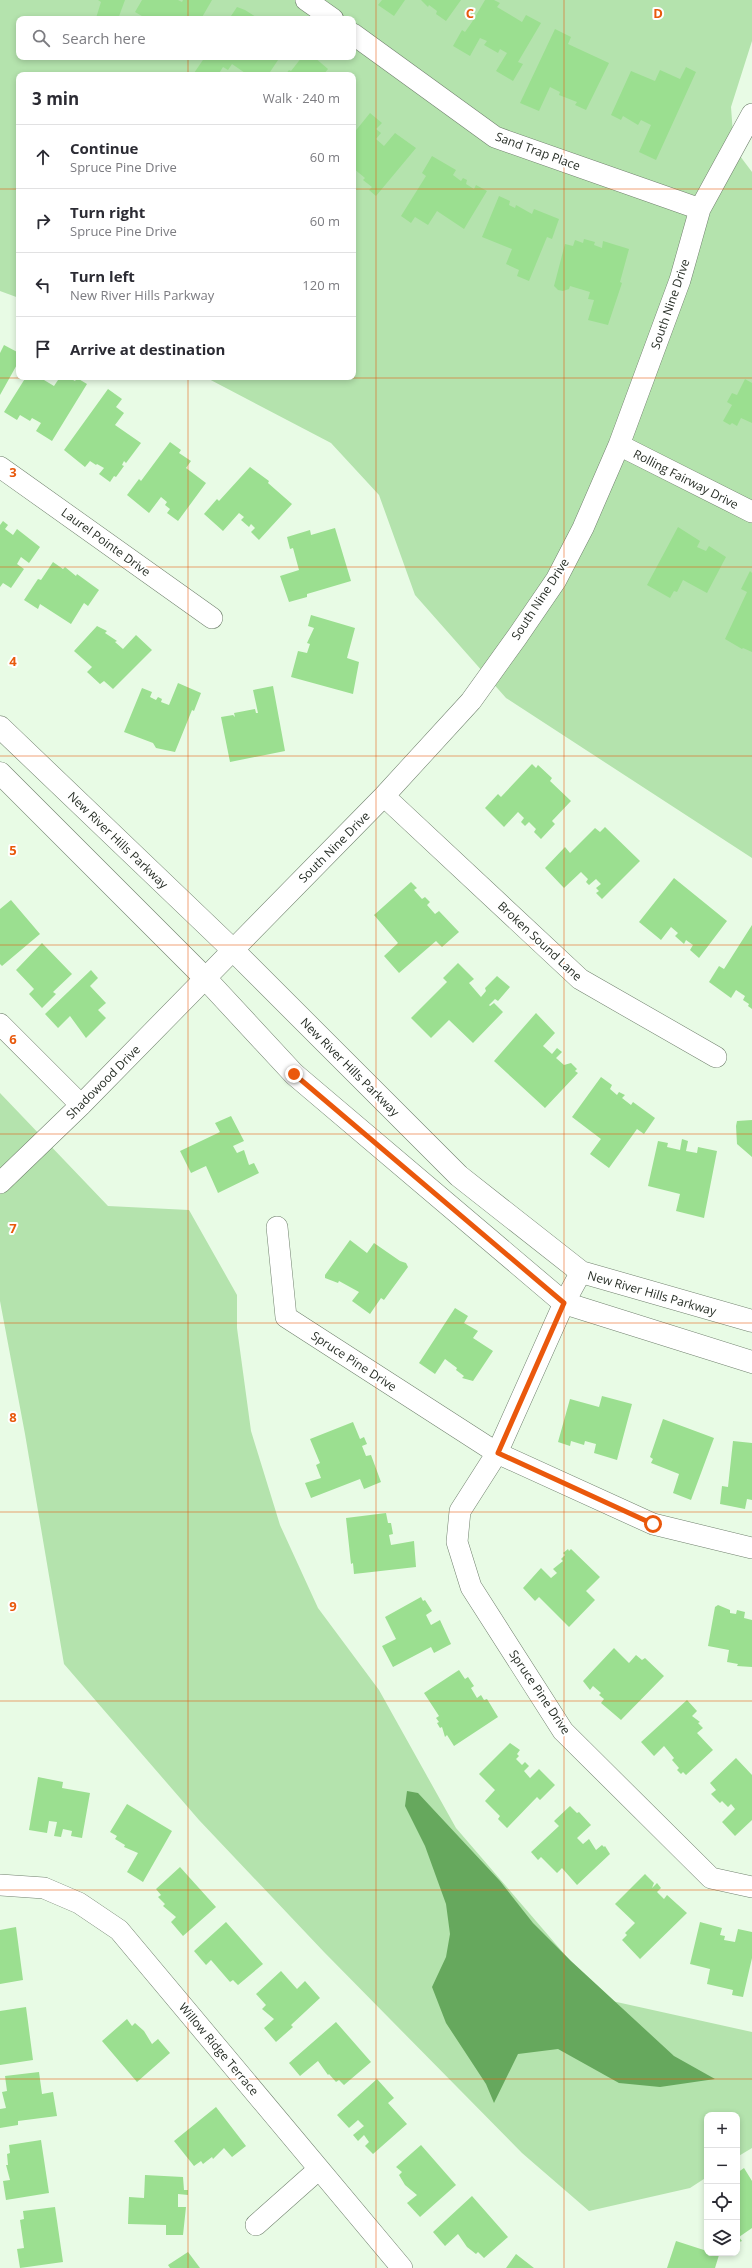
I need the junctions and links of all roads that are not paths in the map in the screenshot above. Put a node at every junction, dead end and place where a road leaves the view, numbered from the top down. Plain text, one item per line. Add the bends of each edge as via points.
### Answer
1 (306, 0) edge
2 (328, 16) edge
3 (356, 36) edge
4 (752, 114) edge
5 (700, 209) junction
6 (619, 445) junction
7 (0, 466) edge
8 (752, 512) edge
9 (212, 618) dead end
10 (0, 727) edge
11 (0, 773) edge
12 (384, 796) junction
13 (233, 950) junction
14 (205, 978) junction
15 (0, 1024) edge
16 (716, 1057) dead end
17 (81, 1105) junction
18 (0, 1183) edge
19 (277, 1227) dead end
20 (581, 1272) junction
21 (564, 1303) junction
22 (752, 1321) edge
23 (752, 1362) edge
24 (498, 1453) junction
25 (752, 1548) edge
26 (0, 1885) edge
27 (752, 1887) edge
28 (319, 2169) junction
29 (256, 2224) dead end
30 (402, 2268) edge

1 - 2 street
3 - 5 street, Sand Trap Place via 495,137
4 - 5 street, South Nine Drive
5 - 6 street, South Nine Drive via 680,280
6 - 8 street, Rolling Fairway Drive
6 - 12 street, South Nine Drive via 583,528 556,580 471,701
7 - 9 street, Laurel Pointe Drive
10 - 13 street, New River Hills Parkway
11 - 14 street
12 - 13 street, South Nine Drive
12 - 16 street, Broken Sound Lane via 580,979
13 - 14 street, South Nine Drive
13 - 20 street, New River Hills Parkway via 459,1176
14 - 17 street, Shadowood Drive
14 - 21 street via 294,1074
15 - 17 street
17 - 18 street, Shadowood Drive
19 - 24 street, Spruce Pine Drive via 286,1317
20 - 21 street, Spruce Pine Drive
20 - 22 street, New River Hills Parkway
21 - 23 street
21 - 24 street, Spruce Pine Drive
24 - 25 street, Spruce Pine Drive via 653,1524
24 - 27 street, Spruce Pine Drive via 460,1511 457,1542 471,1587 563,1730 711,1878
26 - 28 street, Willow Ridge Terrace via 44,1888 79,1903 119,1930
28 - 29 street
28 - 30 street, Willow Ridge Terrace

